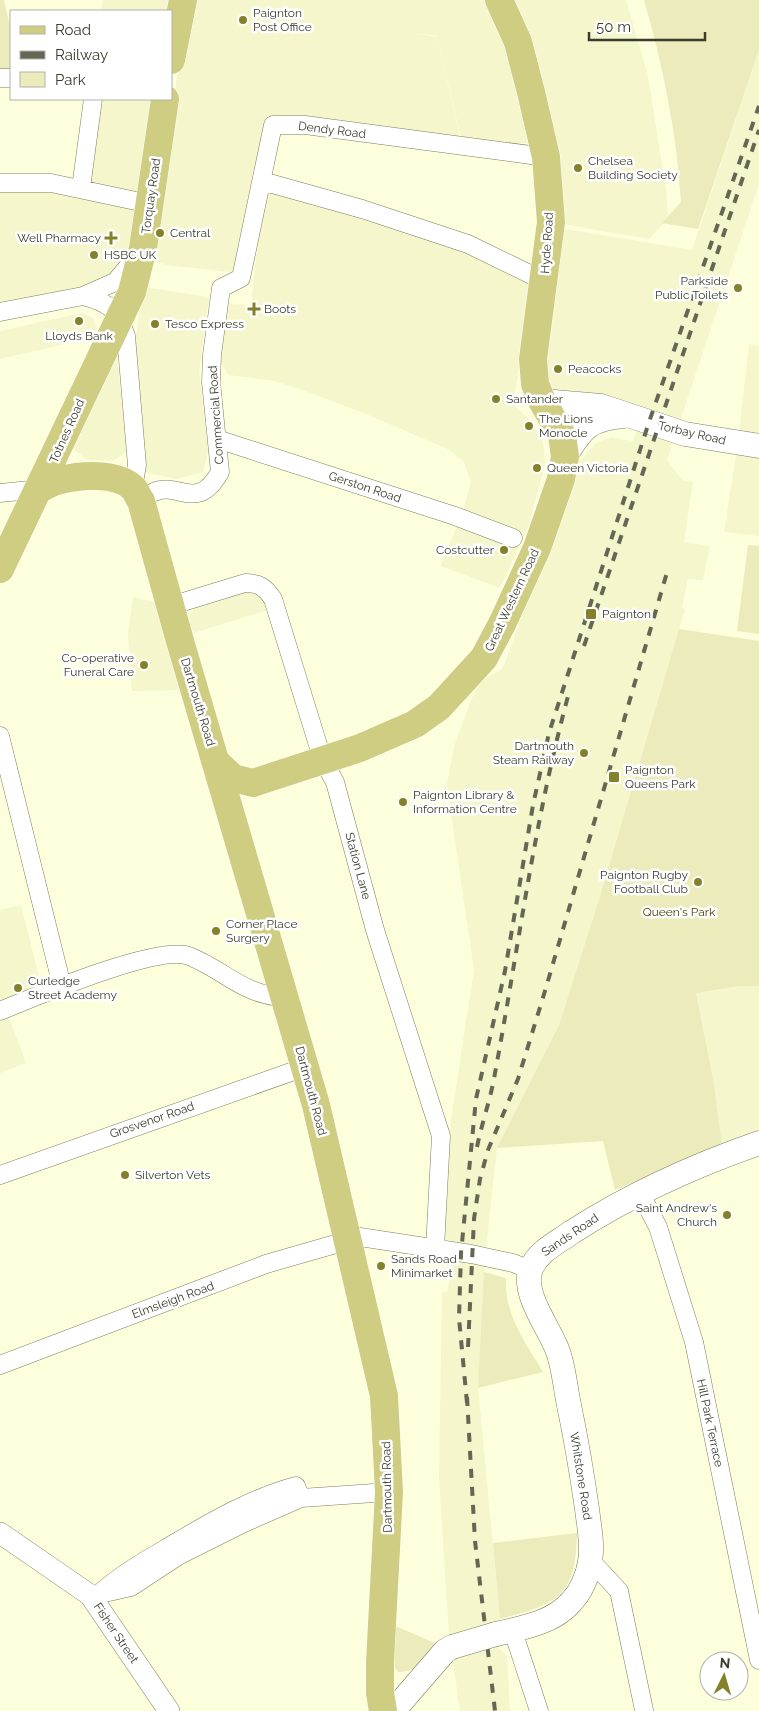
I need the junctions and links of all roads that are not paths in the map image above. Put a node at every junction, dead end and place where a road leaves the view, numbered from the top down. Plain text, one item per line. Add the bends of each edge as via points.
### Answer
1 (183, 0) edge
2 (498, 0) edge
3 (172, 55) edge
4 (93, 100) edge
5 (165, 100) edge
6 (546, 158) junction
7 (262, 181) junction
8 (0, 183) edge
9 (81, 188) junction
10 (150, 204) junction
11 (143, 248) junction
12 (241, 278) joint
13 (544, 281) junction
14 (132, 292) joint
15 (83, 296) junction
16 (0, 312) edge
17 (120, 320) junction
18 (542, 401) junction
19 (625, 416) junction
20 (217, 439) junction
21 (61, 445) junction
22 (759, 446) edge
23 (565, 457) junction
24 (81, 477) junction
25 (39, 489) junction
26 (0, 493) edge
27 (137, 494) junction
28 (513, 538) dead end
29 (0, 569) edge
30 (170, 606) junction
31 (0, 736) edge
32 (215, 761) junction
33 (323, 761) junction
34 (253, 783) junction
35 (227, 799) junction
36 (62, 986) junction
37 (287, 998) junction
38 (0, 1011) edge
39 (305, 1067) junction
40 (759, 1143) edge
41 (0, 1175) edge
42 (640, 1193) junction
43 (347, 1240) junction
44 (435, 1248) junction
45 (530, 1270) junction
46 (0, 1365) edge
47 (389, 1492) junction
48 (0, 1533) edge
49 (590, 1560) junction
50 (94, 1594) junction
51 (505, 1632) junction
52 (759, 1660) edge
53 (644, 1710) dead end
54 (169, 1711) edge
55 (384, 1711) edge
56 (388, 1711) edge
57 (539, 1711) edge

1 - 3 main road
2 - 6 main road, Hyde Road via 518,42
4 - 9 street
5 - 10 main road, Torquay Road
6 - 7 street, Dendy Road via 305,126 273,125
6 - 13 main road, Hyde Road via 551,222
7 - 12 street, Dendy Road
7 - 13 street via 468,244
8 - 9 street via 50,183
9 - 10 street
10 - 11 main road, Torquay Road
11 - 14 main road, Torquay Road
11 - 15 street via 115,282
12 - 20 street, Commercial Road via 221,288 211,382
13 - 18 main road, Hyde Road via 533,358 535,384
14 - 17 main road, Totnes Road
15 - 16 street
15 - 17 street via 105,302
17 - 21 main road, Totnes Road via 97,362
17 - 27 street, Dartmouth Road via 126,336
18 - 19 main road, Torbay Road via 601,406
18 - 23 main road, Hyde Road via 562,435
19 - 22 main road, Torbay Road via 685,434
19 - 23 main road, Torbay Road via 602,419 588,425 575,438
20 - 27 street, Commercial Road via 220,472 213,484 186,495 169,491
20 - 28 street, Gerston Road
21 - 24 main road via 62,456
21 - 25 main road, Totnes Road
23 - 33 main road, Great Western Road via 561,479 537,548 484,658 439,707 415,724
24 - 25 main road via 60,480
24 - 27 main road via 122,481
25 - 26 street
25 - 29 main road, Totnes Road
27 - 30 main road, Dartmouth Road
30 - 32 main road, Dartmouth Road
30 - 33 street, Station Lane via 244,583 255,583 265,588 272,599
31 - 36 street
32 - 34 main road via 233,778
32 - 35 main road, Dartmouth Road
33 - 34 main road, Great Western Road
33 - 44 street, Station Lane via 335,782 375,930 441,1136
34 - 35 main road
35 - 37 main road, Dartmouth Road
36 - 37 street via 160,955 175,954 188,956 257,993
36 - 38 street
37 - 39 main road, Dartmouth Road
39 - 41 street, Grosvenor Road
39 - 43 main road, Dartmouth Road
40 - 42 main road, Sands Road via 709,1160
42 - 45 main road, Sands Road via 605,1211 539,1254
42 - 52 street, Hill Park Terrace via 658,1227 694,1342
43 - 44 street via 360,1236
43 - 46 street, Elmsleigh Road via 266,1264
43 - 47 main road, Dartmouth Road via 384,1396
44 - 45 street via 513,1263
45 - 49 main road, Whitstone Road via 529,1290 558,1351 562,1368 580,1461 590,1530
47 - 50 street via 301,1498 296,1486 265,1494 120,1575
47 - 55 main road, Dartmouth Road via 380,1662 380,1694
48 - 50 street, Fisher Street
49 - 51 main road, Whitstone Road via 582,1586 566,1607 550,1619
49 - 53 street via 619,1591
50 - 54 street, Fisher Street
51 - 56 main road, Whitstone Road, bridge via 445,1651 401,1702
51 - 57 street

